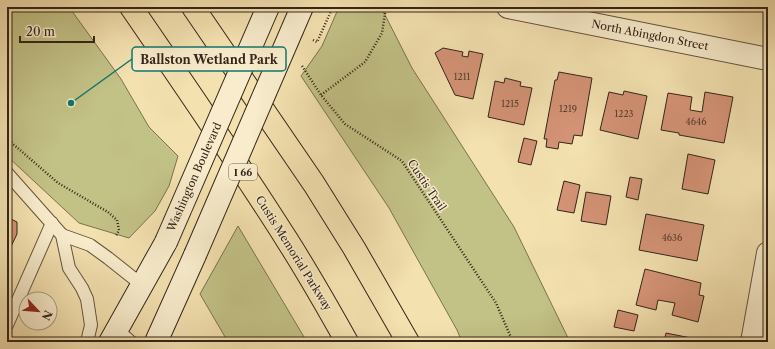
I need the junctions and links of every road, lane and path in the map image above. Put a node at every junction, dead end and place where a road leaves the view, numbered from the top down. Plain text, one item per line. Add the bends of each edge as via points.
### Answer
1 (131, 7) edge
2 (193, 7) edge
3 (268, 7) edge
4 (302, 7) edge
5 (333, 7) edge
6 (386, 7) edge
7 (508, 7) edge
8 (309, 39) dead end
9 (768, 59) edge
10 (299, 62) dead end
11 (321, 95) junction
12 (7, 138) edge
13 (7, 173) edge
14 (52, 223) junction
15 (62, 235) junction
16 (116, 236) dead end
17 (768, 253) edge
18 (142, 285) junction
19 (7, 325) edge
20 (119, 338) edge
21 (87, 342) edge
22 (156, 342) edge
23 (347, 342) edge
24 (408, 342) edge
25 (513, 342) edge
26 (752, 342) edge

1 - 23 highway, Custis Memorial Parkway / I 66 via 288,241
2 - 24 highway via 314,184
3 - 18 main road, Washington Boulevard, bridge via 166,242
4 - 22 main road, bridge
5 - 8 path via 317,42
6 - 11 path via 382,33 365,62
7 - 9 main road, North Abingdon Street
10 - 11 path, Custis Trail
11 - 25 path, Custis Trail via 345,124 402,161 496,303
12 - 16 path via 58,183 117,220 119,230
13 - 14 lane
14 - 15 lane
14 - 19 lane
15 - 18 lane via 90,245
15 - 21 lane via 69,268 87,299 91,325
17 - 26 main road
18 - 20 main road, Washington Boulevard

